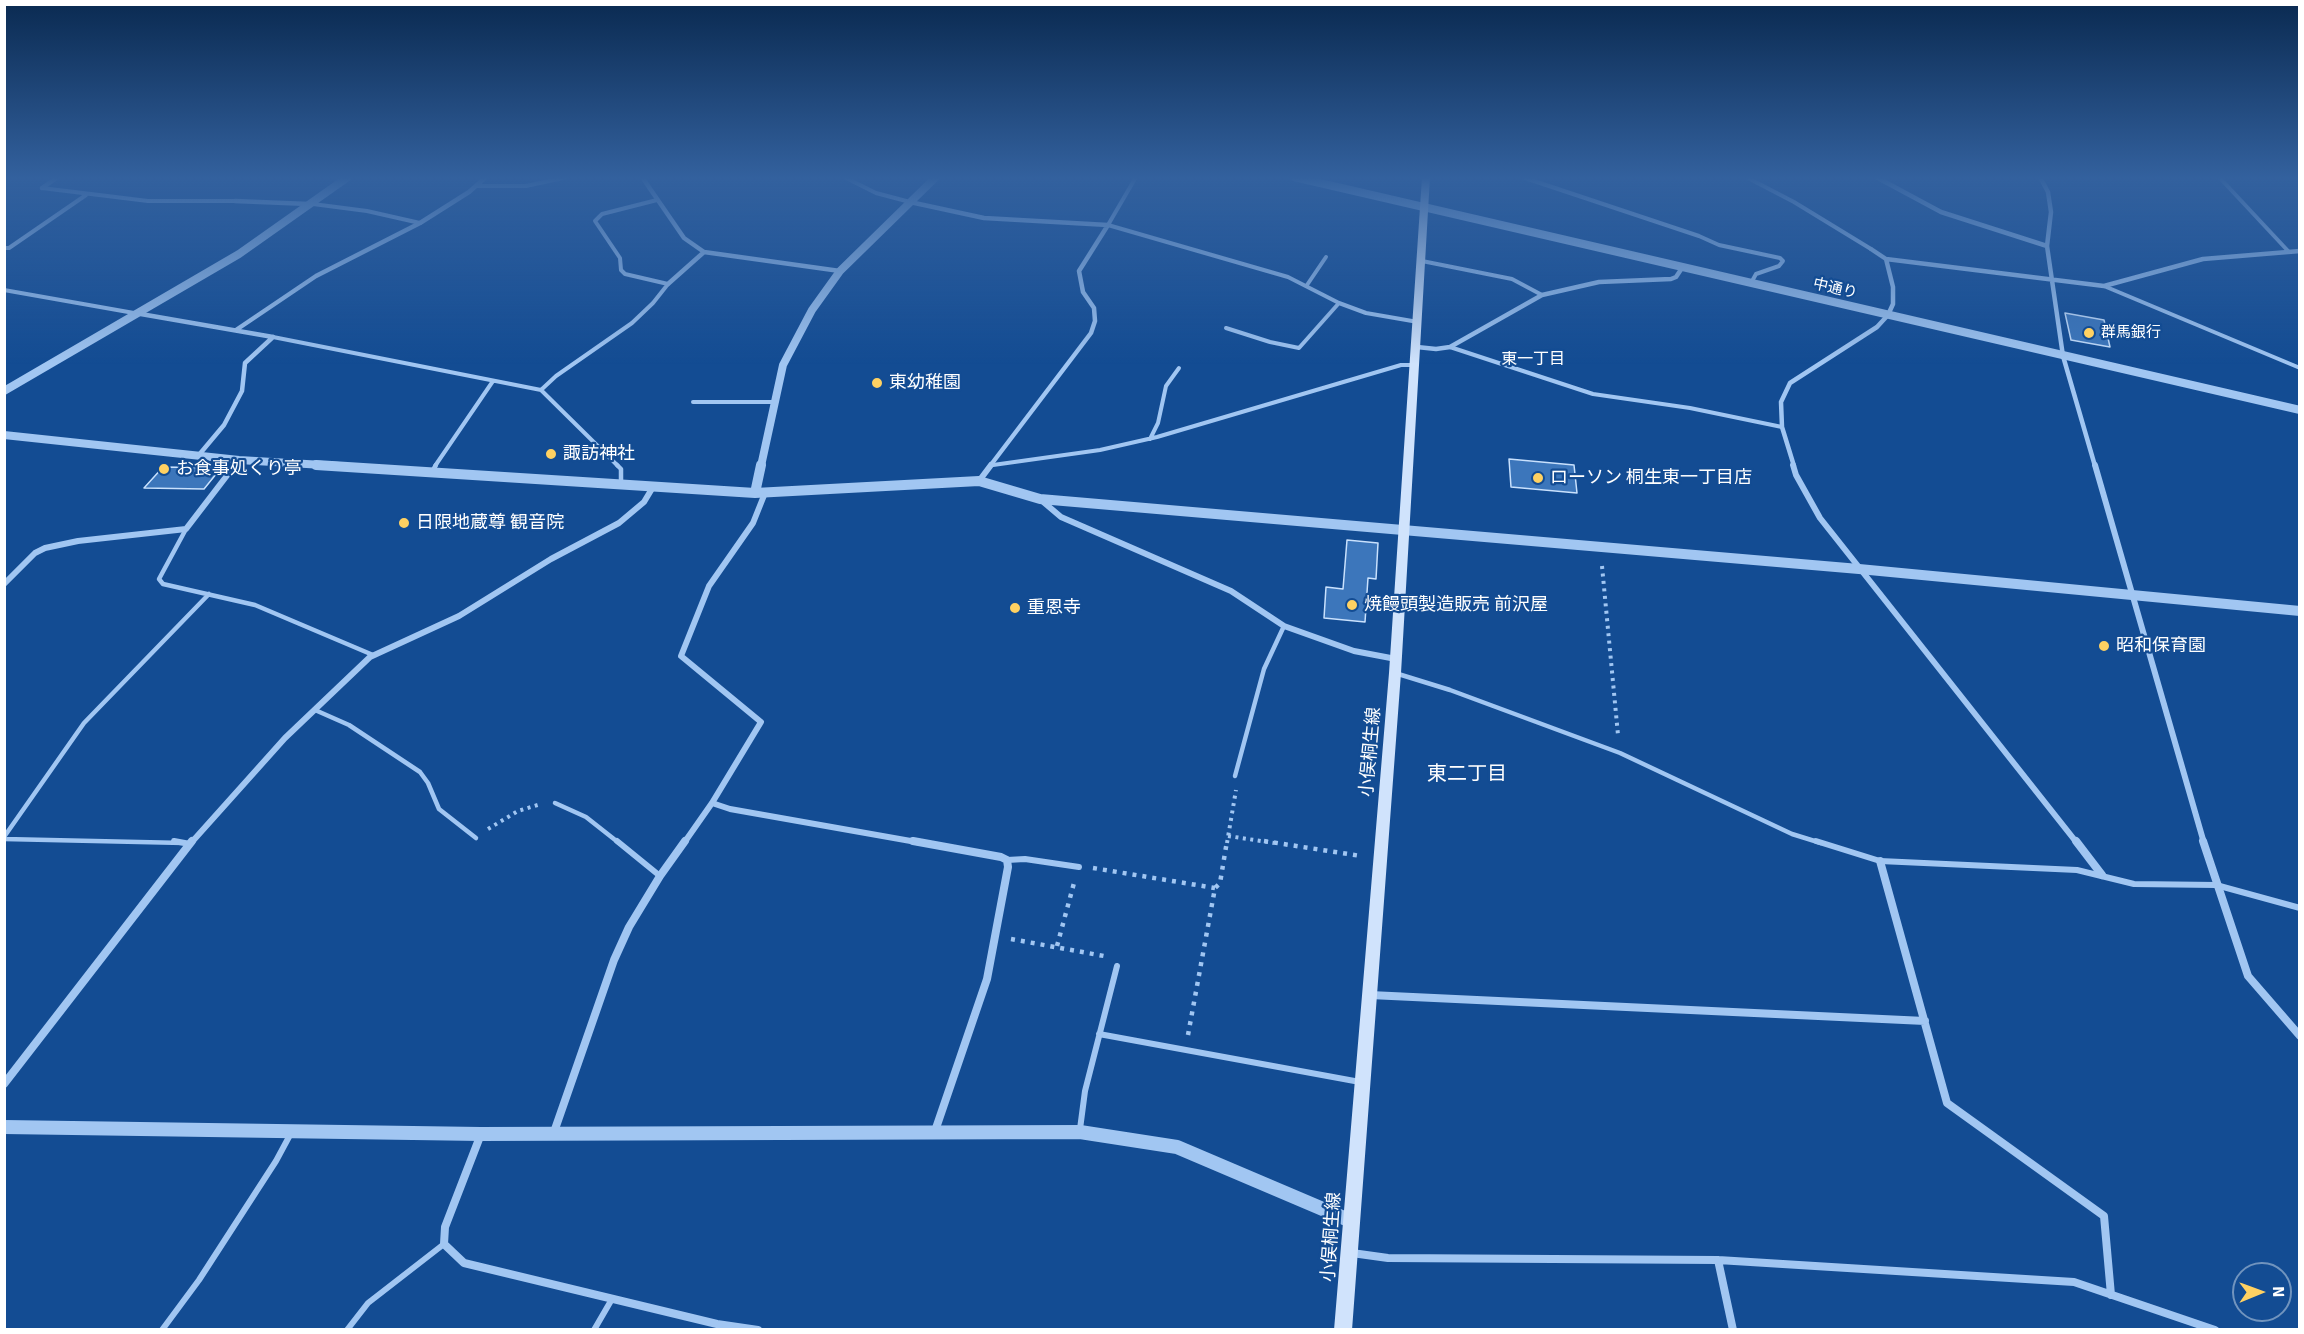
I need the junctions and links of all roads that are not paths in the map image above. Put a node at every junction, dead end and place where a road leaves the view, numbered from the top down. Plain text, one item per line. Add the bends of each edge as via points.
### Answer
1 (22, 239) edge
2 (260, 239) edge
3 (388, 239) edge
4 (607, 239) edge
5 (686, 239) edge
6 (872, 239) edge
7 (1098, 239) edge
8 (1160, 239) edge
9 (1423, 239) edge
10 (1558, 239) edge
11 (1706, 239) edge
12 (1855, 239) edge
13 (2026, 239) edge
14 (2048, 239) edge
15 (2277, 239) edge
16 (2047, 246) junction
17 (4, 248) edge
18 (1871, 249) joint
19 (2300, 251) edge
20 (704, 252) junction
21 (2289, 252) junction
22 (1326, 257) dead end
23 (1886, 259) junction
24 (1422, 261) junction
25 (1682, 268) junction
26 (840, 271) junction
27 (2051, 280) junction
28 (1751, 283) junction
29 (668, 284) junction
30 (1306, 285) junction
31 (2104, 286) junction
32 (4, 290) edge
33 (1542, 295) junction
34 (1339, 303) junction
35 (134, 313) junction
36 (1888, 315) junction
37 (1418, 322) junction
38 (1226, 328) dead end
39 (236, 330) junction
40 (273, 337) junction
41 (1450, 346) junction
42 (1417, 347) junction
43 (2063, 356) junction
44 (1416, 364) junction
45 (1179, 368) dead end
46 (2300, 369) edge
47 (494, 381) junction
48 (541, 390) junction
49 (4, 391) edge
50 (693, 402) dead end
51 (775, 402) junction
52 (2300, 410) edge
53 (1782, 427) junction
54 (4, 435) edge
55 (1150, 439) junction
56 (198, 456) junction
57 (239, 460) junction
58 (993, 465) junction
59 (432, 472) junction
60 (979, 481) junction
61 (620, 485) junction
62 (653, 488) junction
63 (760, 493) junction
64 (1040, 499) junction
65 (186, 530) junction
66 (1406, 531) junction
67 (1859, 569) junction
68 (4, 584) edge
69 (209, 594) junction
70 (2131, 595) junction
71 (2300, 611) edge
72 (1284, 626) junction
73 (373, 655) junction
74 (1396, 659) junction
75 (1395, 673) junction
76 (315, 710) junction
77 (1236, 776) road end
78 (555, 803) road end
79 (712, 803) junction
80 (4, 838) edge
81 (476, 838) road end
82 (190, 844) junction
83 (1007, 860) junction
84 (1880, 861) junction
85 (1079, 867) road end
86 (2102, 875) junction
87 (660, 876) junction
88 (2216, 885) junction
89 (2300, 908) edge
90 (1117, 966) road end
91 (1370, 995) junction
92 (1925, 1021) junction
93 (1099, 1035) junction
94 (2300, 1036) edge
95 (1363, 1082) junction
96 (4, 1084) edge
97 (4, 1127) edge
98 (935, 1131) junction
99 (292, 1132) junction
100 (554, 1132) junction
101 (1080, 1132) junction
102 (481, 1134) junction
103 (1351, 1221) junction
104 (444, 1244) junction
105 (1349, 1252) junction
106 (1718, 1260) junction
107 (2112, 1295) junction
108 (612, 1299) junction
109 (162, 1329) edge
110 (347, 1329) edge
111 (594, 1329) edge
112 (758, 1329) edge
113 (1343, 1329) edge
114 (1733, 1329) edge
115 (2215, 1329) edge

1 - 17 lane
2 - 35 street
3 - 39 street via 316,276
4 - 29 lane via 625,274
5 - 20 street
6 - 26 street
7 - 58 street via 1079,271 1083,292 1094,308 1091,333
8 - 30 lane
9 - 24 main road, 小俣桐生線
10 - 25 street, 中通り
11 - 28 lane via 1783,261 1756,274
12 - 18 lane
13 - 16 street
14 - 16 street
15 - 21 lane
16 - 27 street
18 - 23 street
19 - 21 street
20 - 26 street
20 - 29 street
21 - 31 street via 2203,259
22 - 30 lane
23 - 27 street
23 - 36 street via 1893,287
24 - 33 lane via 1512,279
24 - 37 main road, 小俣桐生線
25 - 28 street, 中通り
25 - 33 street via 1671,279 1599,282
26 - 51 street via 812,310 783,365
27 - 31 street
27 - 43 street
28 - 36 street, 中通り
29 - 48 lane via 622,331
30 - 34 lane
31 - 46 lane
32 - 35 lane
33 - 41 street
34 - 37 lane via 1366,313
34 - 38 lane via 1299,348
35 - 39 street
35 - 49 street
36 - 43 street, 中通り
36 - 53 street via 1861,340 1790,383 1781,402
37 - 42 main road, 小俣桐生線
39 - 40 street
40 - 47 lane
40 - 56 street via 245,363 242,391 224,425
41 - 42 street
41 - 53 lane via 1593,394
42 - 44 main road, 小俣桐生線
43 - 52 street, 中通り
43 - 70 street
44 - 55 lane via 1401,365
44 - 66 main road, 小俣桐生線
45 - 55 lane via 1166,386 1158,423
47 - 48 lane
47 - 59 lane
48 - 61 lane via 621,469
50 - 51 lane
51 - 63 street
53 - 67 street via 1796,475 1820,518
54 - 56 street
55 - 58 lane
56 - 57 street
57 - 59 street
57 - 65 street
58 - 60 street
59 - 61 street
60 - 63 street
60 - 64 street
61 - 62 street
62 - 63 street
62 - 73 street via 644,502 619,523 551,559 459,616
63 - 79 street via 753,523 709,586 681,656 761,722
64 - 66 street
64 - 72 street via 1061,517 1231,591
65 - 68 street via 51,546 36,553
65 - 69 lane via 159,579 163,584
66 - 67 street
66 - 74 main road, 小俣桐生線
67 - 70 street
67 - 86 street
69 - 73 lane via 255,605
69 - 80 lane via 84,723
70 - 71 street
70 - 88 street
72 - 74 street via 1354,651
72 - 77 lane via 1264,669
73 - 76 street
74 - 75 main road, 小俣桐生線
75 - 84 lane via 1620,753 1792,834
75 - 91 main road, 小俣桐生線
76 - 81 lane via 349,725 420,772 438,809
76 - 82 street
78 - 87 lane via 586,818
79 - 83 street
79 - 87 street
80 - 82 lane
82 - 96 street
83 - 85 lane
83 - 98 street via 984,987
84 - 86 lane via 2077,870
84 - 92 street
86 - 88 lane via 2134,884
87 - 100 street via 614,960
88 - 89 lane
88 - 94 street via 2248,976
90 - 93 lane
91 - 92 street
91 - 95 main road, 小俣桐生線
92 - 107 street via 1947,1103 2104,1216
93 - 95 lane
93 - 101 lane
95 - 103 main road, 小俣桐生線
97 - 99 street
98 - 100 street
98 - 101 street
99 - 102 street
99 - 109 lane via 199,1280
100 - 102 street
101 - 103 street via 1177,1147
102 - 104 street via 445,1227
103 - 105 main road, 小俣桐生線
104 - 108 street via 464,1263
104 - 110 lane via 368,1303
105 - 106 street via 1388,1258
105 - 113 main road, 小俣桐生線
106 - 107 street via 2074,1282
106 - 114 street
107 - 115 street
108 - 111 lane
108 - 112 street via 717,1324

